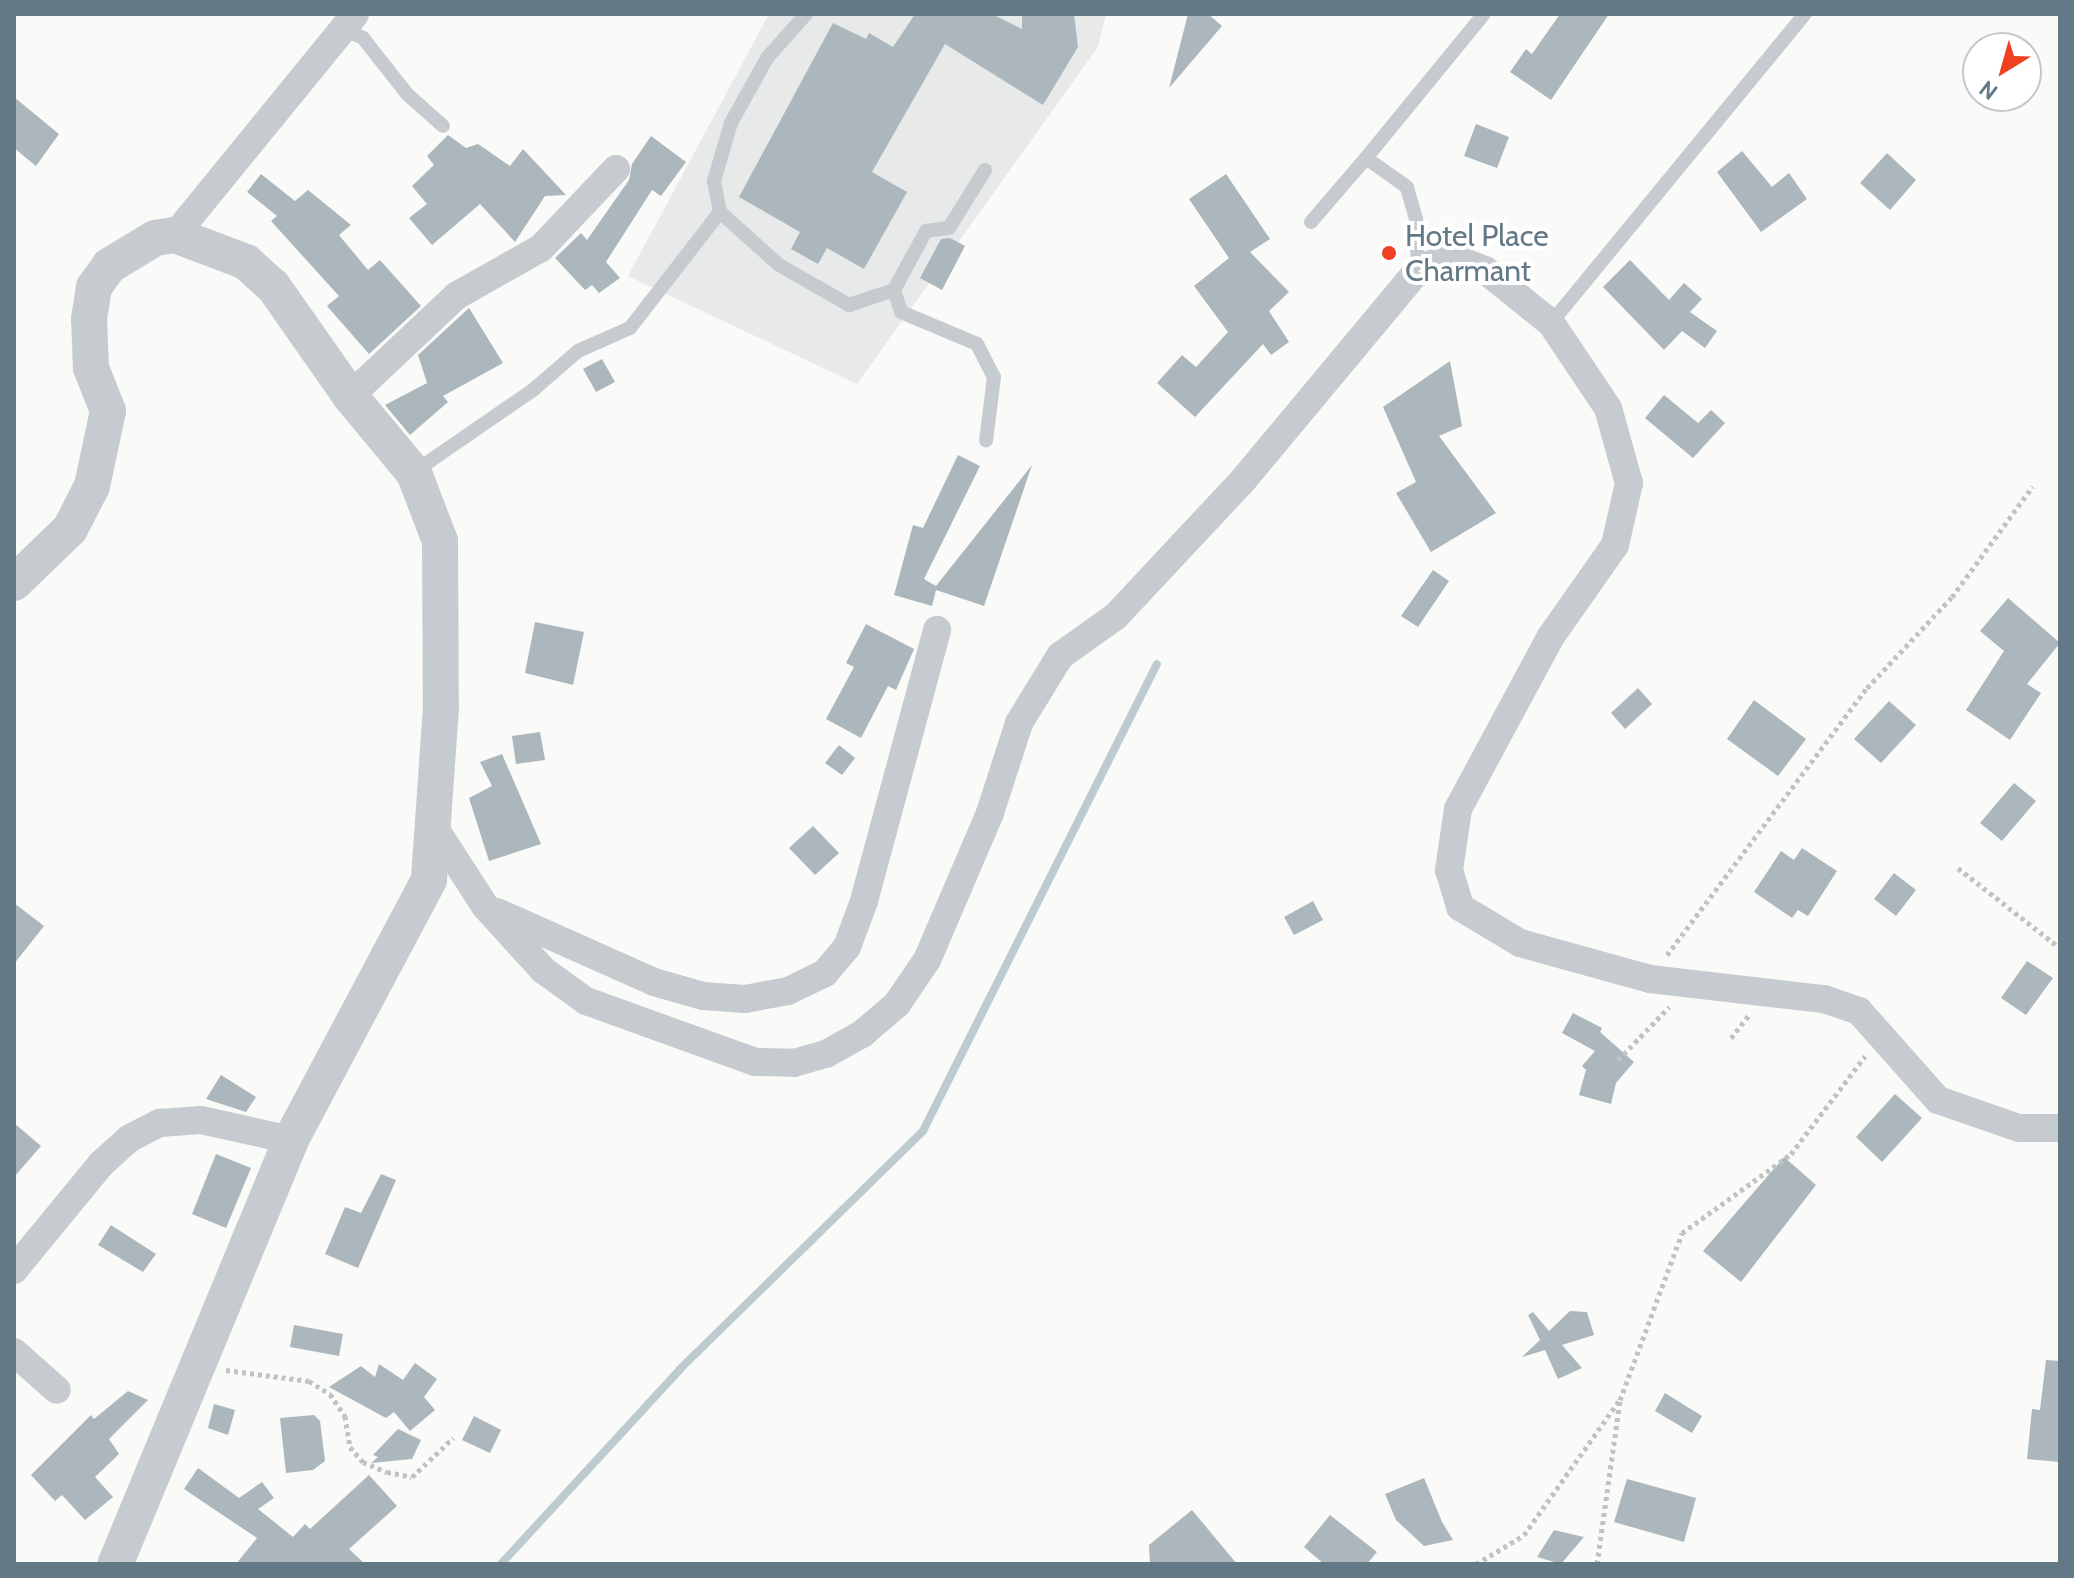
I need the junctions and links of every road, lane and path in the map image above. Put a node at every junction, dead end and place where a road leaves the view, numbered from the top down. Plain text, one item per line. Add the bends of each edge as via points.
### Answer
1 (806, 14) edge
2 (1484, 14) edge
3 (1805, 14) edge
4 (349, 21) edge
5 (443, 126) dead end
6 (1366, 158) junction
7 (616, 169) dead end
8 (985, 170) dead end
9 (720, 212) junction
10 (1311, 222) dead end
11 (175, 235) junction
12 (1418, 270) junction
13 (894, 290) junction
14 (1551, 323) junction
15 (350, 396) junction
16 (986, 441) dead end
17 (414, 473) junction
18 (2033, 486) dead end
19 (14, 583) edge
20 (937, 630) dead end
21 (436, 830) junction
22 (1958, 868) dead end
23 (485, 906) junction
24 (2060, 948) edge
25 (1650, 979) junction
26 (1692, 984) junction
27 (1880, 1036) junction
28 (1618, 1060) dead end
29 (2060, 1128) edge
30 (291, 1140) junction
31 (14, 1270) edge
32 (14, 1352) edge
33 (198, 1366) junction
34 (57, 1390) dead end
35 (1620, 1400) junction
36 (453, 1438) dead end
37 (115, 1564) edge
38 (1476, 1564) edge
39 (1597, 1564) edge

1 - 9 lane via 767,58 731,123 714,181
2 - 6 lane
3 - 14 lane
4 - 5 lane via 407,94
4 - 11 street
6 - 10 lane
6 - 12 lane via 1407,187 1416,219
7 - 15 street via 541,248 456,296
8 - 13 lane via 949,228 926,231
9 - 13 lane via 779,265 849,305
9 - 17 lane via 630,328 578,351 533,390
11 - 15 street via 213,245 273,286
11 - 19 street via 155,238 109,266 94,287 91,368 108,411 92,486 70,529
12 - 14 street via 1450,256 1485,270
12 - 23 street via 1244,479 1116,616 1060,656 1019,723 990,813 927,960 897,1004 862,1034 826,1054 794,1063 755,1062 712,1050 586,1001 543,970
13 - 16 lane via 901,312 977,344 994,377
14 - 25 street via 1608,408 1629,483 1615,545 1550,638 1458,809 1449,870 1460,907 1520,943
15 - 17 street
17 - 21 street via 440,541 444,582
18 - 25 path via 1952,597 1867,688
20 - 23 street via 864,901 847,947 825,973 788,991 745,999 703,996 654,982
21 - 23 street
21 - 30 street via 429,880
22 - 24 path
25 - 26 street
26 - 27 street via 1824,999 1859,1011
26 - 28 path
27 - 29 street via 1938,1100 2019,1128
27 - 35 path via 1791,1154 1682,1233
30 - 31 street via 201,1120 160,1123 130,1138 101,1164
30 - 33 street
32 - 34 street
33 - 36 path via 309,1381 330,1394 345,1416 350,1447 363,1462 387,1472 412,1477
33 - 37 street
35 - 38 path via 1524,1535
35 - 39 path

